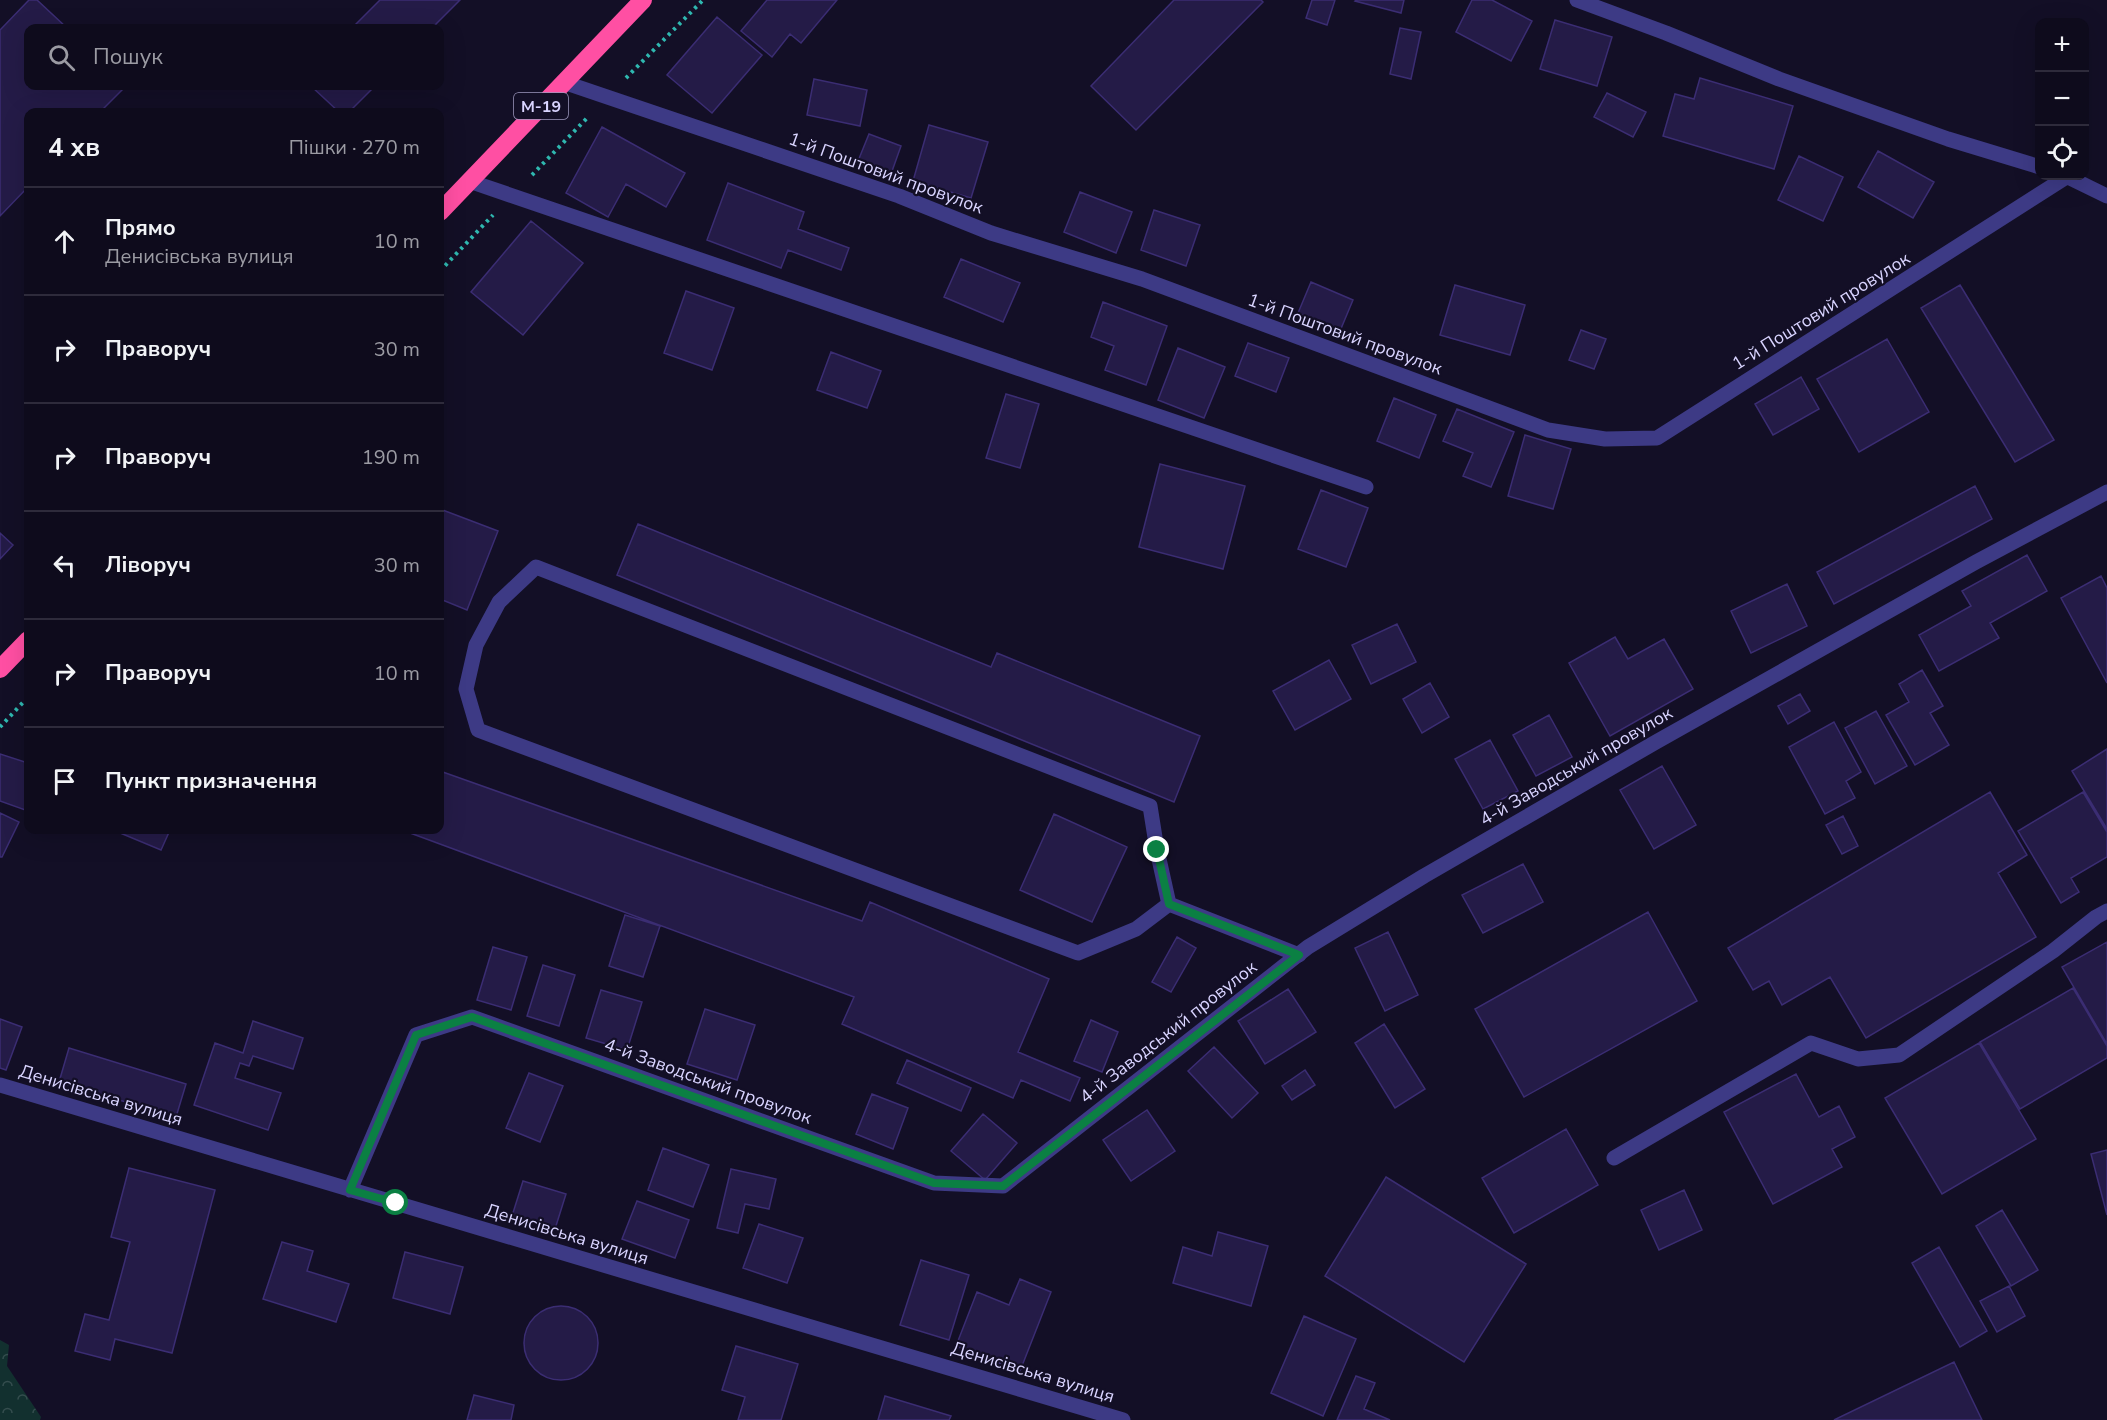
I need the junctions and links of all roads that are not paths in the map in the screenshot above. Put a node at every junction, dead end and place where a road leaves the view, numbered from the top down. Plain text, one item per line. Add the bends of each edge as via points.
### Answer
1 (643, 0) edge
2 (1577, 0) edge
3 (563, 82) junction
4 (2035, 165) edge
5 (2061, 180) edge
6 (2075, 180) edge
7 (469, 181) junction
8 (2107, 196) edge
9 (444, 208) edge
10 (1366, 487) dead end
11 (2107, 492) edge
12 (24, 644) edge
13 (0, 669) edge
14 (1169, 904) junction
15 (2107, 911) edge
16 (1299, 955) junction
17 (0, 1085) edge
18 (1614, 1158) dead end
19 (350, 1190) junction
20 (1123, 1420) edge

1 - 3 highway, М-19
2 - 4 street via 1779,79
3 - 5 street, 1-й Поштовий провулок via 898,196 991,233 1142,279 1548,430 1605,439 1657,438
3 - 7 highway, М-19
6 - 8 street
7 - 9 highway, М-19
7 - 10 street
11 - 16 street, 4-й Заводський провулок via 1636,753 1424,876
12 - 13 highway
14 - 14 street via 1150,806 536,567 499,602 476,645 466,689 478,730 1078,953 1136,929
14 - 16 street
15 - 18 street via 1899,1055 1858,1059 1811,1043
16 - 19 street, 4-й Заводський провулок via 1003,1186 934,1183 472,1017 416,1035
17 - 19 street, Денисівська вулиця
19 - 20 street, Денисівська вулиця

